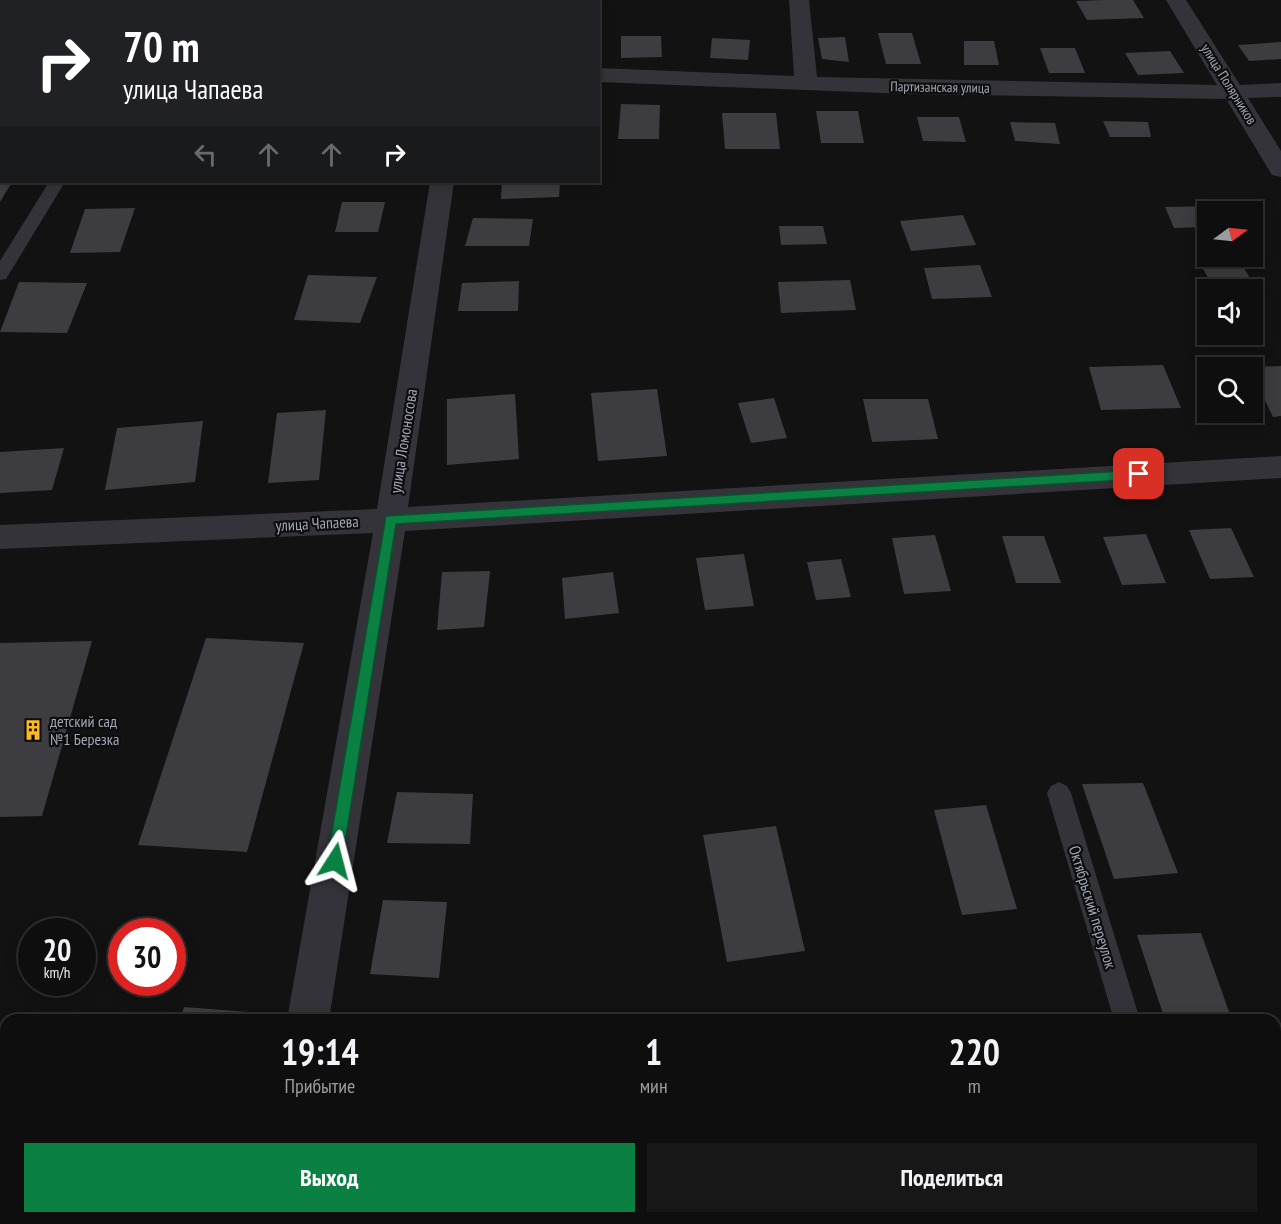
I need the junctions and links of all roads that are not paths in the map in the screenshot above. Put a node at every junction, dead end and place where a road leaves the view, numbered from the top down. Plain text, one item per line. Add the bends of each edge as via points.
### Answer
1 (799, 0) edge
2 (1176, 0) edge
3 (600, 75) edge
4 (806, 84) junction
5 (1281, 90) edge
6 (1235, 92) junction
7 (1281, 170) edge
8 (56, 183) edge
9 (442, 183) edge
10 (0, 275) edge
11 (1281, 467) edge
12 (391, 520) junction
13 (0, 537) edge
14 (1059, 793) dead end
15 (310, 1014) edge
16 (1125, 1014) edge

1 - 4 street
2 - 6 street, улица Полярников
3 - 4 street, Партизанская улица
4 - 6 street, Партизанская улица
5 - 6 street, Партизанская улица
6 - 7 street, улица Полярников
8 - 10 lane
9 - 12 street, улица Ломоносова
11 - 12 street, улица Чапаева
12 - 13 street, улица Чапаева
12 - 15 street, улица Ломоносова
14 - 16 lane, Октябрьский переулок

